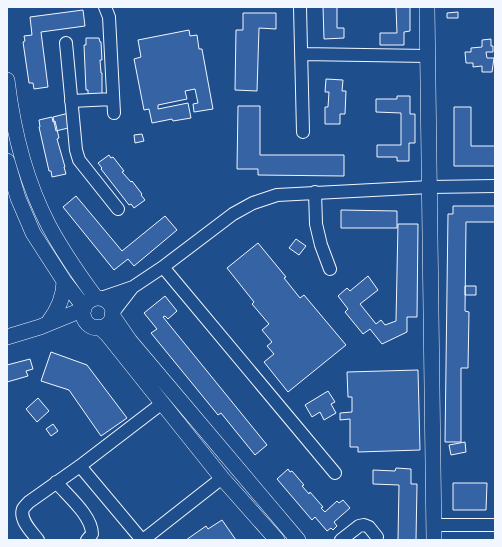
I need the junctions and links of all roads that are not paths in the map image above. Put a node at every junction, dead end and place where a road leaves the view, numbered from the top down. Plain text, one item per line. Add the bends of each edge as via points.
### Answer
1 (104, 7) edge
2 (300, 7) edge
3 (428, 7) edge
4 (66, 43) dead end
5 (301, 54) junction
6 (428, 56) junction
7 (7, 80) edge
8 (113, 99) junction
9 (72, 101) junction
10 (114, 113) dead end
11 (303, 132) dead end
12 (7, 161) edge
13 (495, 186) edge
14 (430, 187) junction
15 (315, 192) junction
16 (118, 209) dead end
17 (163, 267) junction
18 (330, 270) dead end
19 (64, 280) junction
20 (133, 287) junction
21 (91, 303) junction
22 (112, 315) junction
23 (44, 325) junction
24 (94, 326) junction
25 (7, 337) edge
26 (161, 404) junction
27 (80, 466) junction
28 (335, 473) dead end
29 (222, 478) junction
30 (56, 482) junction
31 (434, 525) junction
32 (495, 525) edge
33 (377, 537) dead end
34 (38, 540) edge
35 (87, 540) edge
36 (143, 540) edge
37 (277, 540) edge
38 (298, 540) edge
39 (341, 540) edge
40 (434, 540) edge

1 - 8 street via 109,16
2 - 5 street
3 - 6 main road
4 - 9 street
5 - 6 street
5 - 11 street
6 - 14 main road
7 - 21 main road via 19,143 34,192
8 - 9 street
8 - 10 street
9 - 16 street via 79,160
12 - 19 main road via 18,198 33,233
13 - 14 street
14 - 15 street
14 - 31 main road
15 - 17 street via 277,195 253,203 233,214
15 - 18 street via 316,224
17 - 20 street
17 - 28 street
19 - 21 main road
19 - 23 main road via 60,303
20 - 21 street
20 - 22 street
21 - 22 main road via 109,303
21 - 23 main road
21 - 24 main road via 84,316
22 - 24 main road via 104,326
22 - 38 main road via 130,341
23 - 24 main road
23 - 25 main road
24 - 26 main road via 106,334
26 - 27 street
26 - 29 main road
27 - 30 street
27 - 36 street
29 - 36 street
29 - 37 main road
30 - 34 street via 23,508 25,523
30 - 35 street via 85,515 92,528 92,534
31 - 32 street
31 - 40 main road
33 - 39 street via 364,524

